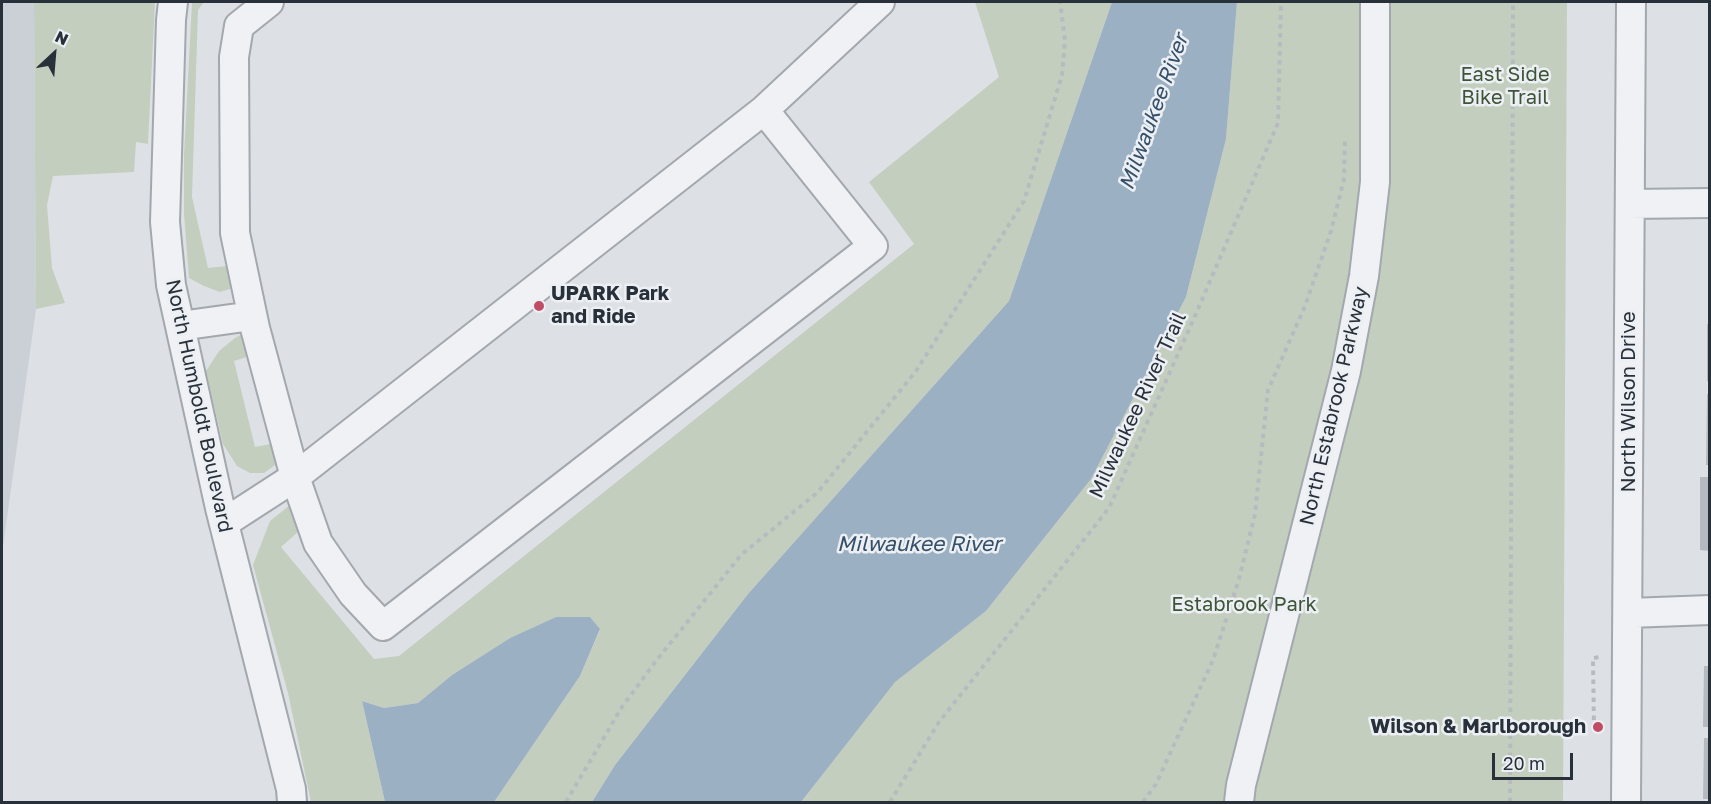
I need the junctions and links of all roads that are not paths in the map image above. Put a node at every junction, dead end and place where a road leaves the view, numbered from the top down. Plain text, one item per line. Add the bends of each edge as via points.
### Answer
1 (173, 2) edge
2 (269, 2) edge
3 (880, 2) edge
4 (1375, 2) edge
5 (1631, 2) edge
6 (764, 110) junction
7 (1710, 203) edge
8 (1630, 204) junction
9 (252, 316) junction
10 (180, 326) junction
11 (295, 477) junction
12 (224, 523) junction
13 (1710, 610) edge
14 (1629, 613) junction
15 (292, 802) edge
16 (1239, 802) edge
17 (1626, 802) edge

1 - 10 street, North Humboldt Boulevard via 165,222 171,285
2 - 9 street via 239,26 234,57 235,233
3 - 6 street
4 - 16 street, North Estabrook Parkway via 1375,182 1364,276 1346,371
5 - 8 street, North Wilson Drive
6 - 11 street
6 - 11 street via 873,246 854,261 383,626 353,594 318,543
7 - 8 street
8 - 14 street, North Wilson Drive
9 - 10 street
9 - 11 street
10 - 12 street, North Humboldt Boulevard
11 - 12 street
12 - 15 street, North Humboldt Boulevard
13 - 14 street
14 - 17 street, North Wilson Drive

